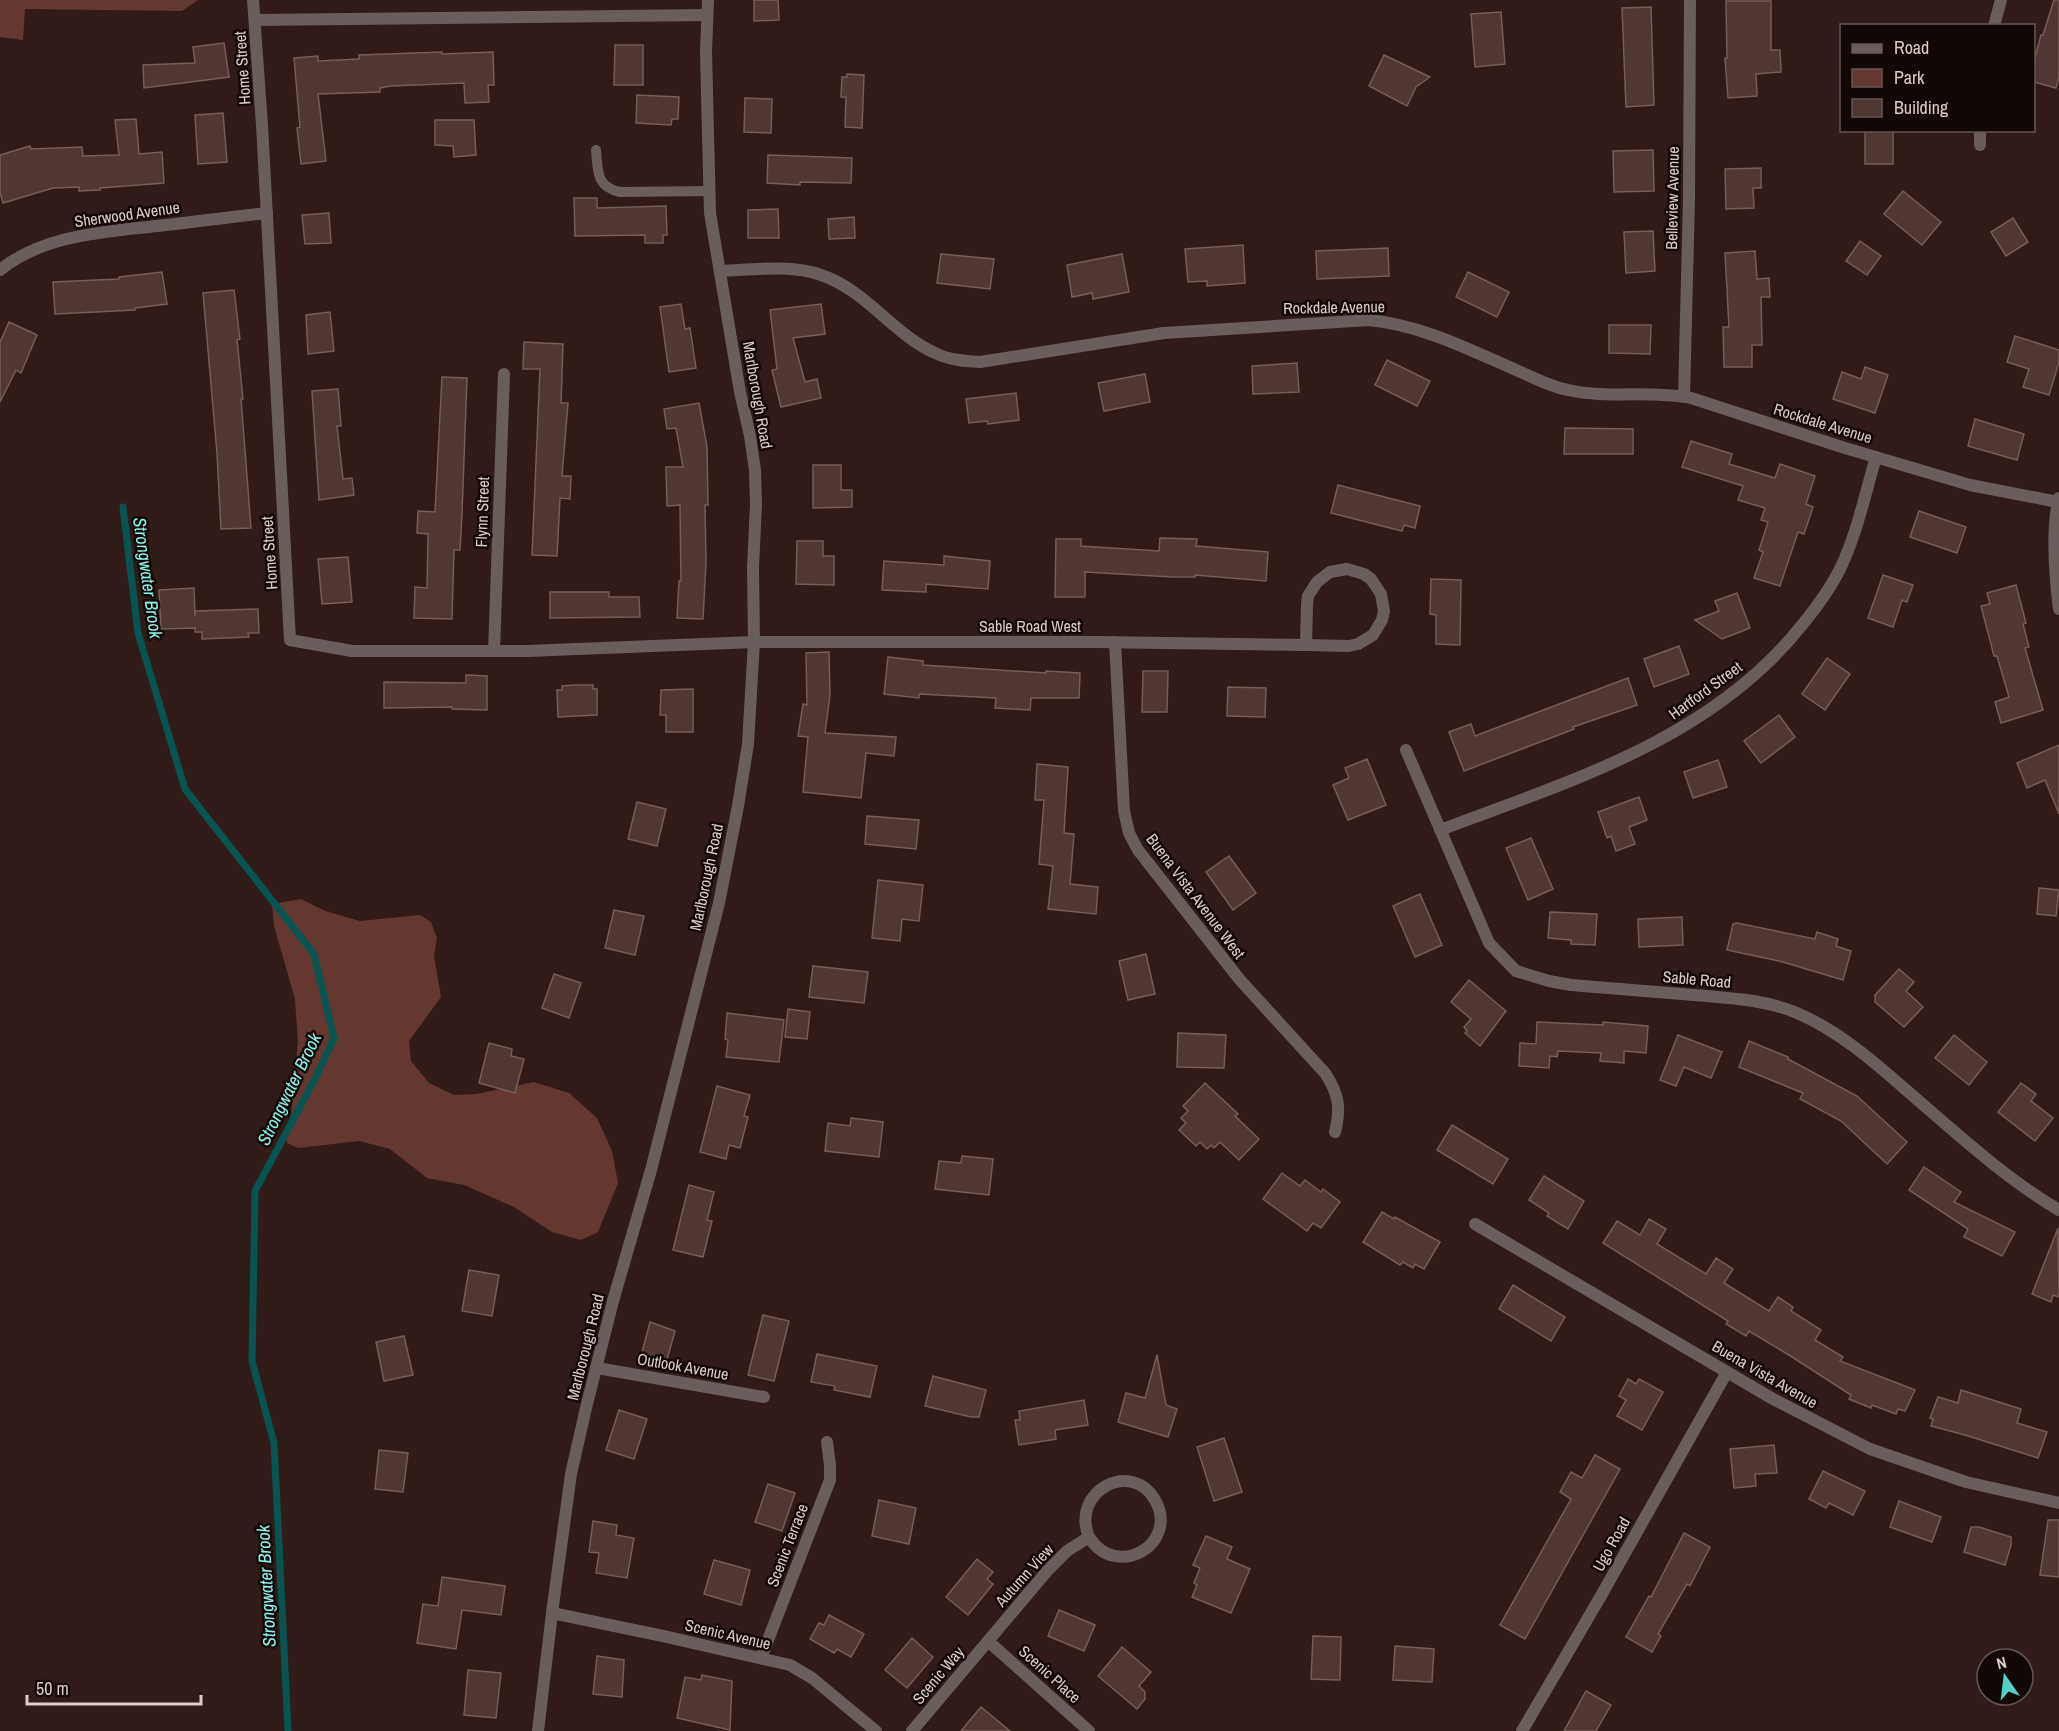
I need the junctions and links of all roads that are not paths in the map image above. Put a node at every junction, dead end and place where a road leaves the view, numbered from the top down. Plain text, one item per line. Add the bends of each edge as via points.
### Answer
1 (253, 0) edge
2 (708, 0) edge
3 (1690, 0) edge
4 (2001, 0) edge
5 (707, 15) junction
6 (255, 20) junction
7 (1995, 24) edge
8 (1980, 132) edge
9 (1980, 145) dead end
10 (596, 150) dead end
11 (709, 191) junction
12 (267, 213) junction
13 (0, 270) edge
14 (720, 271) junction
15 (504, 374) dead end
16 (1684, 397) junction
17 (1876, 457) junction
18 (2058, 500) edge
19 (2059, 609) edge
20 (754, 642) junction
21 (1114, 642) junction
22 (1306, 645) junction
23 (494, 651) junction
24 (1406, 750) dead end
25 (1440, 830) junction
26 (1335, 1132) dead end
27 (2059, 1210) edge
28 (1475, 1224) dead end
29 (597, 1368) junction
30 (1727, 1372) junction
31 (764, 1397) dead end
32 (827, 1442) dead end
33 (2059, 1503) edge
34 (1089, 1537) junction
35 (552, 1613) junction
36 (988, 1641) junction
37 (761, 1658) junction
38 (538, 1731) edge
39 (876, 1731) edge
40 (912, 1731) edge
41 (1089, 1731) edge
42 (1522, 1731) edge

1 - 6 street, Home Street
2 - 5 street, Marlborough Road
3 - 16 street, Belleview Avenue
4 - 7 street
5 - 6 street
5 - 11 street, Marlborough Road
6 - 12 street, Home Street
8 - 9 street
10 - 11 lane via 599,176 612,190
11 - 14 street, Marlborough Road
12 - 13 street, Sherwood Avenue via 61,240 13,260
12 - 23 street, Home Street via 290,640 352,651
14 - 16 street, Rockdale Avenue via 795,270 820,275 866,300 915,342 956,360 980,362 1164,333 1369,320 1416,328 1567,390
14 - 20 street, Marlborough Road via 755,470
15 - 23 street, Flynn Street
16 - 17 street, Rockdale Avenue
17 - 18 street, Rockdale Avenue via 1970,485
17 - 25 street, Hartford Street via 1840,569 1818,606 1761,670 1706,713 1644,749
18 - 19 street via 2055,544
20 - 21 street, Sable Road West
20 - 23 street, Home Street
20 - 29 street, Marlborough Road via 748,744 722,892
21 - 22 street, Sable Road West
21 - 26 street, Buena Vista Avenue West via 1124,811 1129,833 1138,850 1240,980 1334,1086 1338,1103
22 - 22 street, Sable Road West via 1349,646 1372,635 1382,620 1383,602 1371,579 1347,569 1330,572 1317,582 1306,604
24 - 25 street, Sable Road
25 - 27 street, Sable Road via 1489,943 1516,971 1560,983 1742,999 1795,1012 1821,1024 1876,1064 2005,1173
28 - 30 street, Buena Vista Avenue
29 - 31 street, Outlook Avenue
29 - 35 street, Marlborough Road via 568,1491
30 - 33 street, Buena Vista Avenue via 1870,1449 1966,1482
30 - 42 street, Ugo Road
32 - 37 street, Scenic Terrace via 830,1480
34 - 34 street via 1101,1551 1113,1556 1132,1556 1143,1551 1152,1543 1160,1525 1156,1501 1133,1483 1104,1486 1086,1508
34 - 36 street, Autumn View via 1058,1559
35 - 37 street, Scenic Avenue
35 - 38 street, Marlborough Road
36 - 40 street, Scenic Way
36 - 41 street, Scenic Place
37 - 39 street, Scenic Avenue via 790,1665 812,1678

